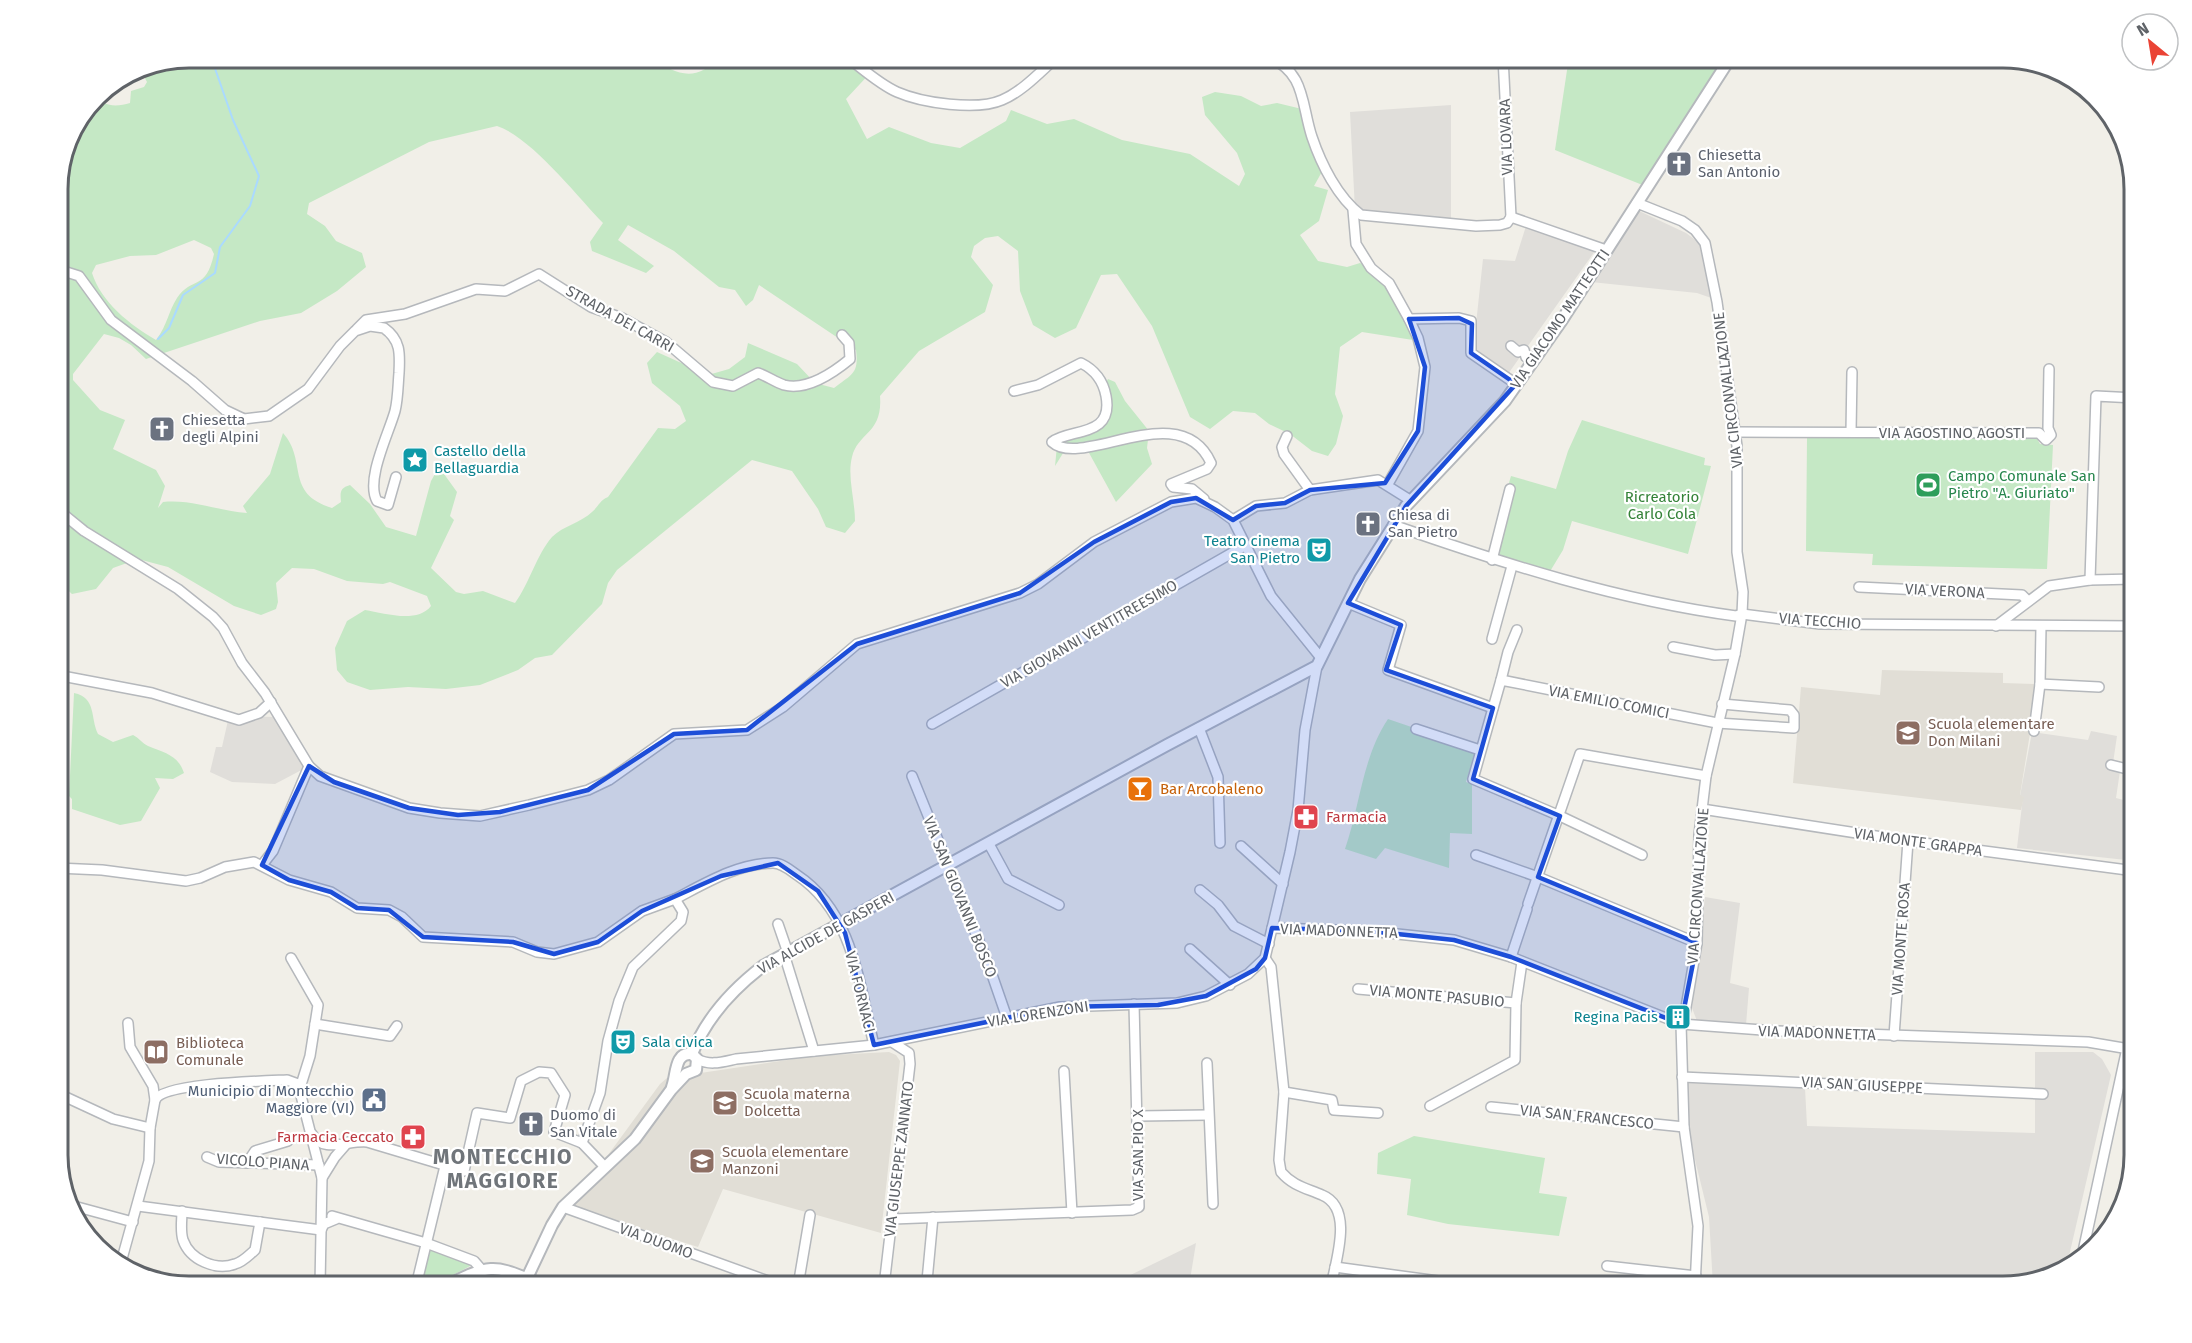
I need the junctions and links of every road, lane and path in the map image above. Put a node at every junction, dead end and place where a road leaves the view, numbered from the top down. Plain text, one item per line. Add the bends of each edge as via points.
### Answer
1 (862, 68) edge
2 (1044, 68) edge
3 (1290, 68) edge
4 (1504, 68) edge
5 (1724, 68) edge
6 (1637, 203) junction
7 (1353, 210) junction
8 (1511, 217) junction
9 (1606, 250) junction
10 (68, 272) edge
11 (1409, 319) junction
12 (355, 331) junction
13 (842, 334) dead end
14 (2049, 369) dead end
15 (1852, 372) dead end
16 (1516, 384) junction
17 (1014, 391) dead end
18 (2124, 397) edge
19 (1734, 432) junction
20 (1851, 432) junction
21 (1287, 436) dead end
22 (396, 477) dead end
23 (1388, 484) junction
24 (1510, 489) dead end
25 (1310, 490) junction
26 (1410, 500) junction
27 (1205, 501) junction
28 (68, 518) edge
29 (1233, 520) junction
30 (1393, 525) junction
31 (1245, 545) junction
32 (1492, 560) junction
33 (1512, 566) junction
34 (2124, 579) edge
35 (2090, 580) junction
36 (1859, 587) dead end
37 (2028, 601) junction
38 (1348, 603) junction
39 (1742, 614) junction
40 (1996, 626) junction
41 (2041, 626) junction
42 (2124, 626) edge
43 (1517, 630) dead end
44 (1492, 639) dead end
45 (1673, 647) dead end
46 (1735, 654) junction
47 (1319, 662) junction
48 (68, 677) edge
49 (1502, 680) junction
50 (2040, 684) junction
51 (2099, 687) dead end
52 (271, 702) junction
53 (1722, 704) junction
54 (1493, 708) junction
55 (1717, 723) junction
56 (932, 724) dead end
57 (1198, 728) junction
58 (1416, 729) dead end
59 (2034, 731) dead end
60 (1480, 750) junction
61 (2111, 765) dead end
62 (309, 766) junction
63 (2124, 768) edge
64 (912, 776) dead end
65 (1706, 776) junction
66 (1702, 809) junction
67 (1560, 816) junction
68 (1908, 841) junction
69 (1220, 843) dead end
70 (989, 844) junction
71 (1241, 846) dead end
72 (1476, 855) dead end
73 (1642, 855) dead end
74 (262, 864) junction
75 (948, 865) junction
76 (68, 868) edge
77 (2124, 870) edge
78 (1538, 877) junction
79 (1283, 884) junction
80 (1200, 890) dead end
81 (675, 899) junction
82 (1059, 905) dead end
83 (778, 924) dead end
84 (840, 924) junction
85 (1272, 928) junction
86 (1696, 943) junction
87 (1269, 944) junction
88 (1190, 949) dead end
89 (786, 954) junction
90 (1511, 957) junction
91 (291, 958) dead end
92 (1265, 958) junction
93 (1522, 962) junction
94 (1230, 985) junction
95 (1358, 989) dead end
96 (1515, 1003) junction
97 (1134, 1004) junction
98 (1007, 1018) junction
99 (128, 1023) dead end
100 (315, 1024) junction
101 (1681, 1024) junction
102 (397, 1026) dead end
103 (927, 1034) junction
104 (1894, 1036) junction
105 (891, 1041) junction
106 (874, 1045) junction
107 (2124, 1047) edge
108 (814, 1051) junction
109 (909, 1053) junction
110 (695, 1057) junction
111 (1207, 1063) dead end
112 (677, 1066) junction
113 (1064, 1071) dead end
114 (686, 1074) junction
115 (1682, 1077) junction
116 (2124, 1081) edge
117 (300, 1088) junction
118 (671, 1090) junction
119 (1284, 1092) junction
120 (2043, 1094) dead end
121 (68, 1098) edge
122 (155, 1100) junction
123 (1430, 1106) dead end
124 (1491, 1107) dead end
125 (1378, 1113) dead end
126 (1208, 1115) junction
127 (1139, 1116) junction
128 (1684, 1127) junction
129 (150, 1128) junction
130 (312, 1134) junction
131 (288, 1141) dead end
132 (348, 1142) junction
133 (582, 1143) junction
134 (207, 1157) dead end
135 (247, 1163) junction
136 (319, 1165) junction
137 (446, 1166) junction
138 (605, 1167) junction
139 (322, 1178) junction
140 (1212, 1204) dead end
141 (138, 1206) junction
142 (322, 1206) junction
143 (80, 1208) edge
144 (563, 1208) junction
145 (182, 1211) junction
146 (1072, 1213) junction
147 (810, 1215) dead end
148 (933, 1217) junction
149 (336, 1219) junction
150 (893, 1219) junction
151 (260, 1221) junction
152 (133, 1222) junction
153 (321, 1230) junction
154 (426, 1244) junction
155 (2085, 1244) edge
156 (123, 1256) edge
157 (1607, 1266) dead end
158 (1335, 1267) junction
159 (481, 1269) junction
160 (320, 1276) edge
161 (418, 1276) edge
162 (467, 1276) edge
163 (522, 1276) edge
164 (528, 1276) edge
165 (754, 1276) edge
166 (800, 1276) edge
167 (885, 1276) edge
168 (927, 1276) edge
169 (1333, 1276) edge
170 (1401, 1276) edge
171 (1666, 1276) edge
172 (1696, 1276) edge

1 - 2 street via 895,92 970,105 991,104 1012,95
3 - 7 street via 1301,91 1312,138
4 - 8 street, VIA LOVARA
5 - 6 street, VIA GIACOMO MATTEOTTI
6 - 9 street, VIA GIACOMO MATTEOTTI
6 - 19 street, VIA CIRCONVALLAZIONE via 1687,224 1705,243
7 - 8 street via 1371,218 1476,226 1500,225
7 - 11 street via 1356,244 1371,268 1389,283
8 - 9 street
9 - 16 street, VIA GIACOMO MATTEOTTI via 1562,320 1522,354
10 - 12 street via 79,276 111,320 225,410 244,418 269,416 308,389
11 - 16 street via 1468,320 1472,324 1471,353
11 - 23 street via 1425,367 1418,431
12 - 13 street, STRADA DEI CARRI via 366,320 405,314 467,292 505,291 539,273 585,303 666,342 707,379 722,385 735,385 758,373 788,386 813,381 850,359 849,343
12 - 22 street via 370,326 384,328 395,337 400,349 396,409 374,484 376,501 388,505
14 - 20 street, VIA AGOSTINO AGOSTI via 2051,435 2046,440 2039,433
15 - 20 street
16 - 26 street, VIA GIACOMO MATTEOTTI via 1505,401
17 - 27 street via 1038,385 1081,363 1094,370 1108,406 1100,422 1086,432 1052,442 1071,450 1133,437 1187,436 1211,463 1207,469 1172,482 1172,486 1192,489
18 - 35 street via 2096,396
19 - 20 street, VIA AGOSTINO AGOSTI
19 - 39 street, VIA CIRCONVALLAZIONE
21 - 25 street via 1282,447 1284,454
23 - 25 street via 1378,480
23 - 26 street
24 - 32 street
25 - 29 street via 1285,503 1256,506
26 - 30 street, VIA GIACOMO MATTEOTTI
27 - 29 street
27 - 62 street via 1185,498 1171,502 1094,542 1038,584 1004,600 857,644 783,707 747,730 674,734 609,780 588,790 480,816 458,815 409,808 334,782
28 - 52 street via 213,617
29 - 31 street
30 - 32 street, VIA TECCHIO
30 - 38 street, VIA GIACOMO MATTEOTTI
31 - 47 street via 1271,596
31 - 56 street, VIA GIOVANNI VENTITREESIMO
32 - 33 street, VIA TECCHIO
33 - 39 street, VIA TECCHIO via 1677,608
33 - 44 street
34 - 35 street
35 - 37 street via 2049,586
36 - 37 street, VIA VERONA via 2022,595
37 - 40 street
38 - 47 street, VIA GIACOMO MATTEOTTI
38 - 54 street via 1401,625 1388,670
39 - 40 street, VIA TECCHIO via 1821,624
39 - 46 street, VIA CIRCONVALLAZIONE
40 - 41 street, VIA TECCHIO
41 - 42 street, VIA TECCHIO
41 - 50 street
43 - 49 street
45 - 46 street via 1715,655
46 - 53 street, VIA CIRCONVALLAZIONE
47 - 57 street, VIA ALCIDE DE GASPERI
47 - 79 street
48 - 52 street via 152,693 239,720
49 - 54 street
49 - 55 street, VIA EMILIO COMICI
50 - 51 street
50 - 59 street
52 - 62 street
53 - 55 street, VIA CIRCONVALLAZIONE
53 - 55 street via 1790,710 1794,728
54 - 60 street
55 - 65 street, VIA CIRCONVALLAZIONE
57 - 69 street via 1218,777
57 - 70 street, VIA ALCIDE DE GASPERI
58 - 60 street
60 - 67 street via 1473,779
61 - 63 street
62 - 74 street via 273,851
64 - 75 street, VIA SAN GIOVANNI BOSCO
65 - 66 street, VIA CIRCONVALLAZIONE
65 - 67 street via 1580,754
66 - 68 street, VIA MONTE GRAPPA
66 - 86 street, VIA CIRCONVALLAZIONE
67 - 73 street
67 - 78 street
68 - 77 street, VIA MONTE GRAPPA
68 - 104 street, VIA MONTE ROSA
70 - 75 street, VIA ALCIDE DE GASPERI
70 - 82 street via 1008,879
71 - 79 street
72 - 78 street
74 - 76 street via 236,864 186,881
74 - 81 street, VIA FORNACI via 289,880 331,892 357,908 389,910 423,937 513,942 543,954 592,944 642,911
75 - 84 street, VIA ALCIDE DE GASPERI
75 - 98 street, VIA SAN GIOVANNI BOSCO
78 - 86 street
78 - 90 street
79 - 85 street
80 - 87 street via 1234,926
81 - 84 street, VIA FORNACI via 721,876 777,863 818,891
81 - 133 street via 683,912 681,921 633,967 619,1001 600,1093
83 - 89 street
84 - 89 street, VIA ALCIDE DE GASPERI
84 - 106 street, VIA FORNACI
85 - 87 street
85 - 90 street, VIA MADONNETTA via 1399,933 1454,940
86 - 101 street, VIA CIRCONVALLAZIONE
87 - 92 street
88 - 94 street
89 - 108 street
89 - 110 street, VIA ALCIDE DE GASPERI via 763,966 729,995 716,1012
90 - 93 street, VIA MADONNETTA
91 - 100 street via 318,1005
92 - 94 street, VIA LORENZONI via 1256,969
92 - 119 street via 1271,967
93 - 96 street, VIA MONTE PASUBIO
93 - 101 street, VIA MADONNETTA
94 - 97 street, VIA LORENZONI via 1177,1003
95 - 96 street, VIA MONTE PASUBIO
96 - 123 street, VIA MONTE PASUBIO via 1515,1060
97 - 98 street, VIA LORENZONI via 1060,1007
97 - 127 street, VIA SAN PIO X
98 - 103 street, VIA LORENZONI
99 - 122 street via 130,1047 153,1086
100 - 102 street via 390,1036
100 - 117 street via 308,1068
101 - 104 street, VIA MADONNETTA
101 - 115 street
103 - 105 street, VIA LORENZONI
103 - 109 street via 914,1042
104 - 107 street, VIA MADONNETTA via 2088,1042
105 - 106 street, VIA LORENZONI
105 - 109 street
106 - 108 street, VIA LORENZONI
108 - 110 street, VIA LORENZONI via 716,1064
109 - 150 street, VIA GIUSEPPE ZANNATO
110 - 112 street via 683,1055
110 - 114 street via 696,1070
111 - 126 street
112 - 114 street
112 - 118 street
113 - 146 street
114 - 118 street
115 - 120 street, VIA SAN GIUSEPPE
115 - 128 street
116 - 155 street
117 - 122 street via 293,1081 267,1081 176,1089 159,1094
117 - 130 street
118 - 138 street via 635,1139
119 - 125 street via 1332,1100 1335,1110
119 - 158 street via 1281,1172 1296,1186 1330,1199 1338,1209 1341,1220
121 - 129 street via 113,1119
122 - 129 street
124 - 128 street, VIA SAN FRANCESCO
126 - 127 street
126 - 140 street
127 - 146 street, VIA SAN PIO X via 1139,1207
128 - 172 street via 1698,1226
129 - 141 street via 149,1161
130 - 132 street via 324,1146
130 - 136 street
131 - 135 street via 255,1151
132 - 137 street via 367,1142
132 - 139 street
133 - 137 street via 555,1133 564,1095 551,1073 539,1072 521,1081 510,1118 477,1113 464,1171
133 - 138 street
134 - 135 street, VICOLO PIANA via 219,1162
135 - 136 street, VICOLO PIANA
136 - 139 street
137 - 154 street
138 - 144 street
139 - 142 street
141 - 145 street
141 - 152 street
142 - 149 street
142 - 153 street
143 - 152 street
144 - 164 street
144 - 165 street, VIA DUOMO
145 - 151 street
145 - 151 street via 187,1249 194,1257 220,1266 235,1265 255,1250
146 - 148 street, VIA SAN PIO X
147 - 166 street
148 - 150 street, VIA SAN PIO X
148 - 168 street
149 - 153 street via 324,1224
149 - 154 street
150 - 167 street, VIA GIUSEPPE ZANNATO
151 - 153 street
152 - 156 street
153 - 160 street
154 - 159 street via 474,1261
154 - 161 street
157 - 171 street
158 - 169 street
158 - 170 street
159 - 162 street
159 - 163 street via 505,1270

